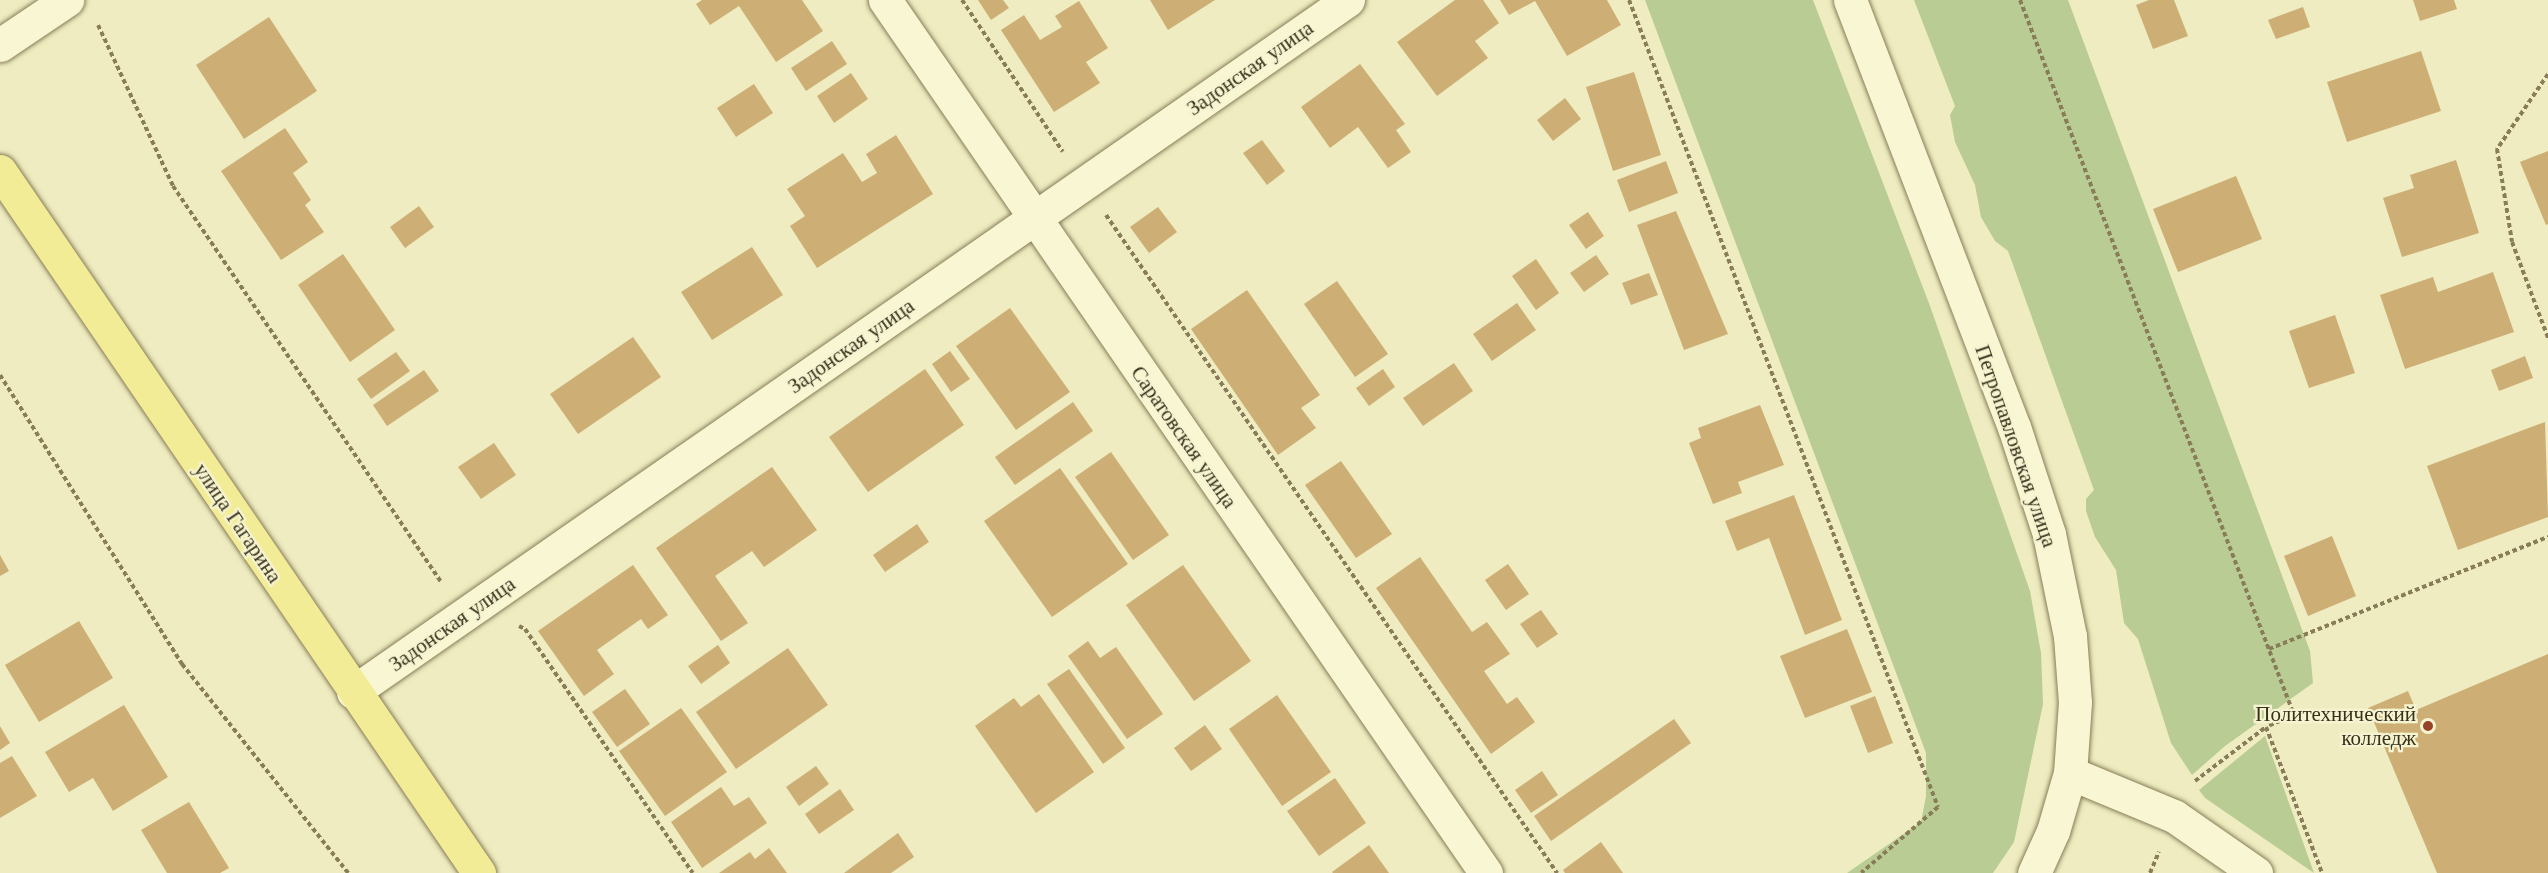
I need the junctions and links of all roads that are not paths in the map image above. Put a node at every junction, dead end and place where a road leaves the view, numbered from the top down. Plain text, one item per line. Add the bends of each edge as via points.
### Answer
1 (68, 0) edge
2 (885, 0) edge
3 (1348, 0) edge
4 (1850, 0) edge
5 (0, 45) edge
6 (0, 171) edge
7 (1033, 219) junction
8 (353, 692) junction
9 (2070, 773) junction
10 (479, 873) edge
11 (1486, 873) edge
12 (2034, 873) edge
13 (2256, 873) edge

1 - 5 street
2 - 7 street, Саратовская улица
3 - 7 street, Задонская улица
4 - 9 street, Петропавловская улица via 2014,427 2049,534 2073,669
6 - 8 main road, улица Гагарина
7 - 8 street, Задонская улица
7 - 11 street, Саратовская улица
8 - 10 main road, улица Гагарина
9 - 12 street, Петропавловская улица via 2054,831
9 - 13 street via 2174,816

